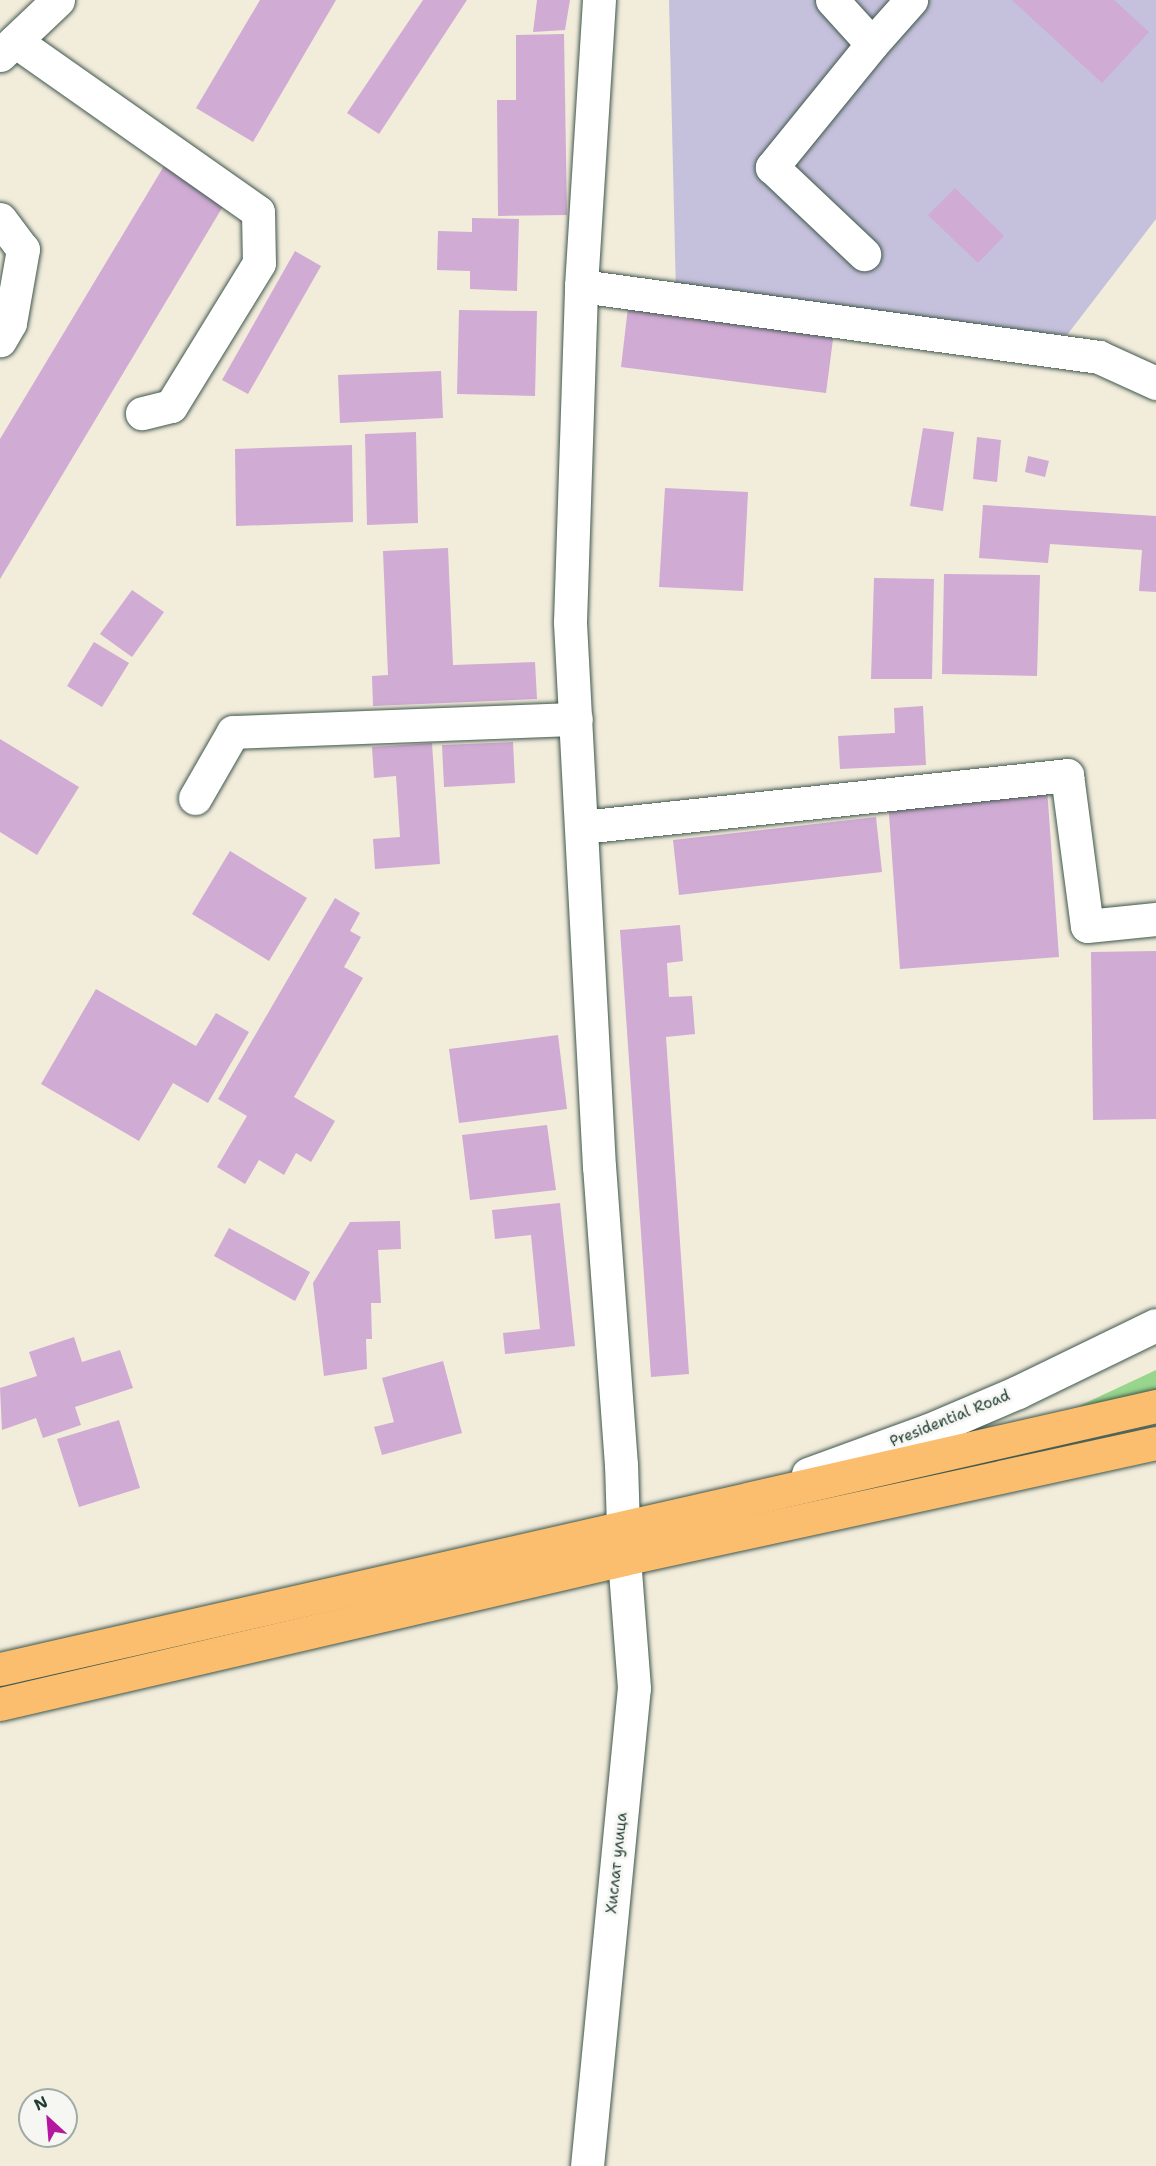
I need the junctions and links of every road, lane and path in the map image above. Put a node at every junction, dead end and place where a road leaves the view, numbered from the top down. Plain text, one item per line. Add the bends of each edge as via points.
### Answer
1 (58, 0) edge
2 (599, 0) edge
3 (832, 0) edge
4 (911, 0) edge
5 (872, 44) junction
6 (8, 48) edge
7 (0, 219) edge
8 (864, 254) dead end
9 (580, 286) junction
10 (0, 340) edge
11 (1156, 383) edge
12 (142, 413) dead end
13 (576, 719) junction
14 (195, 798) dead end
15 (582, 827) junction
16 (1156, 919) edge
17 (1156, 1325) edge
18 (1156, 1406) edge
19 (1156, 1443) edge
20 (738, 1499) junction
21 (624, 1544) junction
22 (0, 1669) edge
23 (0, 1704) edge
24 (587, 2166) edge

1 - 6 street
2 - 9 street, Хислат улица
3 - 5 street
4 - 5 street
5 - 8 street via 772,167
6 - 12 street via 258,212 259,263 171,406
7 - 10 street via 23,249 10,323
9 - 11 street via 1099,357
9 - 13 street, Хислат улица via 570,622
13 - 14 street via 233,732
13 - 15 street, Хислат улица
15 - 16 street via 1067,775 1087,926
15 - 21 street, Хислат улица
17 - 20 street, Presidential Road via 929,1430
18 - 20 main road
19 - 21 main road
20 - 21 main road
21 - 22 main road
21 - 23 main road
21 - 24 street, Хислат улица via 634,1696

